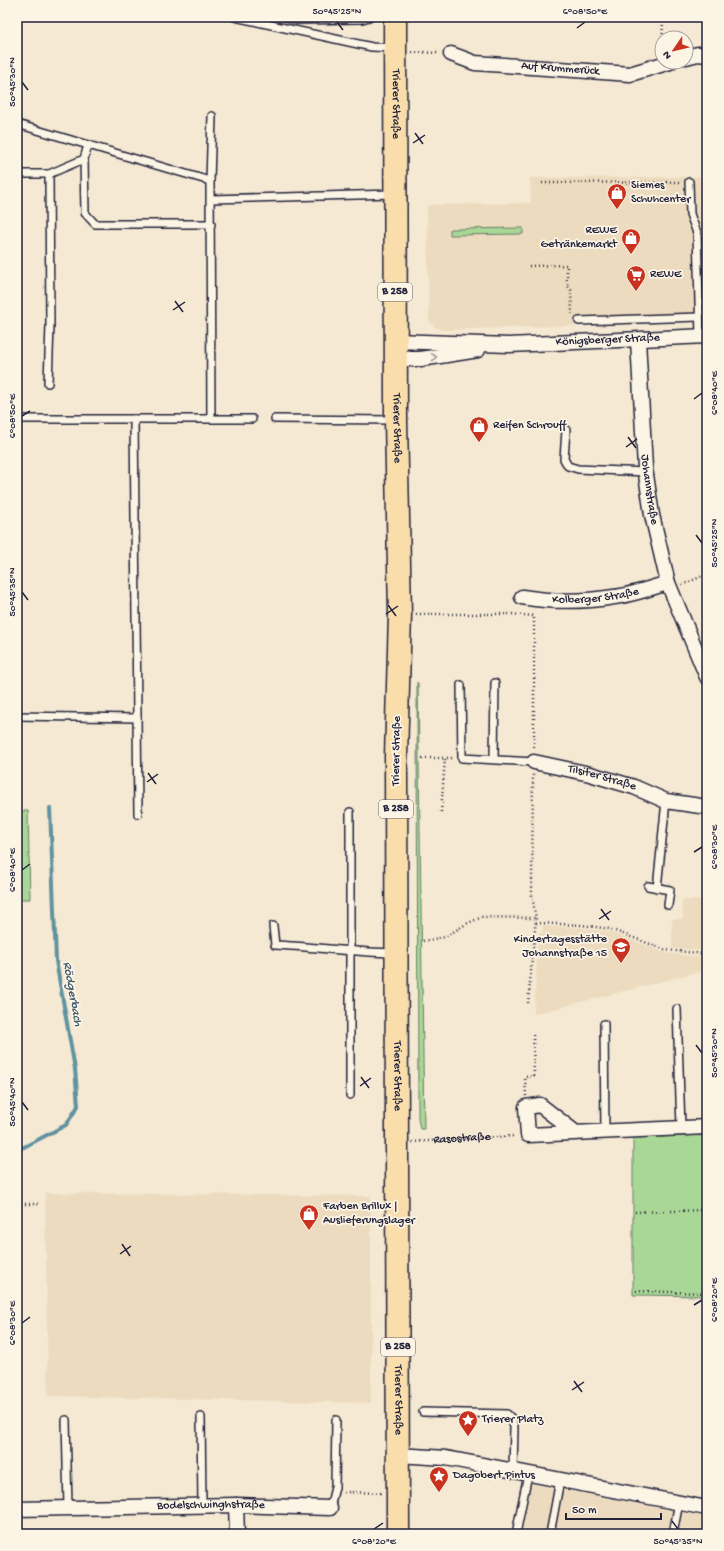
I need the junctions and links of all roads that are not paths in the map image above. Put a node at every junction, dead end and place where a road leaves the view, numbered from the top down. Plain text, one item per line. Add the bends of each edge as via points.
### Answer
1 (235, 17) edge
2 (285, 17) edge
3 (369, 17) edge
4 (395, 17) edge
5 (395, 50) junction
6 (451, 54) road end
7 (707, 54) edge
8 (694, 55) edge
9 (654, 67) edge
10 (212, 116) dead end
11 (17, 124) edge
12 (88, 145) junction
13 (84, 159) junction
14 (17, 174) edge
15 (49, 174) junction
16 (210, 182) junction
17 (689, 182) road end
18 (396, 194) junction
19 (211, 199) junction
20 (211, 224) junction
21 (699, 317) junction
22 (576, 320) road end
23 (703, 336) edge
24 (638, 340) junction
25 (396, 350) junction
26 (48, 383) dead end
27 (17, 419) edge
28 (134, 419) junction
29 (211, 419) junction
30 (252, 419) dead end
31 (275, 419) dead end
32 (396, 420) junction
33 (566, 430) dead end
34 (646, 472) junction
35 (669, 587) junction
36 (522, 598) dead end
37 (707, 677) edge
38 (495, 683) dead end
39 (462, 685) dead end
40 (17, 716) edge
41 (137, 718) junction
42 (494, 759) junction
43 (534, 762) joint
44 (666, 801) junction
45 (707, 807) edge
46 (350, 812) dead end
47 (138, 814) dead end
48 (648, 886) dead end
49 (657, 888) junction
50 (668, 905) dead end
51 (273, 926) dead end
52 (350, 950) junction
53 (396, 953) junction
54 (677, 1009) dead end
55 (604, 1024) dead end
56 (350, 1096) dead end
57 (707, 1127) edge
58 (681, 1128) junction
59 (605, 1132) junction
60 (576, 1133) junction
61 (423, 1412) dead end
62 (200, 1417) dead end
63 (66, 1420) dead end
64 (336, 1420) dead end
65 (398, 1455) junction
66 (513, 1471) junction
67 (528, 1474) junction
68 (560, 1480) junction
69 (679, 1502) junction
70 (236, 1505) junction
71 (707, 1505) edge
72 (202, 1506) junction
73 (68, 1508) junction
74 (330, 1508) joint
75 (17, 1509) edge
76 (237, 1534) edge
77 (398, 1534) edge
78 (516, 1534) edge
79 (550, 1534) edge
80 (674, 1534) edge

1 - 5 lane
2 - 3 lane via 298,20
4 - 5 main road, Trierer Straße / B 258
5 - 18 main road, Trierer Straße / B 258
6 - 9 street, Auf Krummerück via 475,63 630,74
7 - 8 street
10 - 16 lane
11 - 12 lane
12 - 13 lane
12 - 16 lane
13 - 15 lane
13 - 20 lane via 85,213 95,224
14 - 15 lane
15 - 26 lane
16 - 19 lane
17 - 21 lane via 690,214 697,233
18 - 19 lane
18 - 25 main road, Trierer Straße / B 258
19 - 20 lane
20 - 29 lane
21 - 22 lane
21 - 23 lane
23 - 24 street, Königsberger Straße
24 - 25 street, Königsberger Straße via 509,345 421,359
24 - 34 street, Johannstraße
25 - 32 main road, Trierer Straße / B 258
27 - 28 lane
28 - 29 lane
28 - 41 lane
29 - 30 lane
31 - 32 lane
32 - 53 main road, Trierer Straße / B 258 via 400,614 396,757
33 - 34 lane via 564,459 568,466 578,469
34 - 35 street, Johannstraße via 652,515
35 - 36 street, Kolberger Straße via 608,598 544,601
35 - 37 street, Johannstraße
38 - 42 lane
39 - 42 lane, Tilsiter Straße via 462,758
40 - 41 lane
41 - 47 lane
42 - 43 lane, Tilsiter Straße
43 - 44 street, Tilsiter Straße via 634,787
44 - 45 street, Tilsiter Straße
44 - 49 lane
46 - 52 lane
48 - 49 lane
49 - 50 lane via 670,890
51 - 52 lane via 274,945
52 - 53 lane
52 - 56 lane
53 - 65 main road, Trierer Straße / B 258
54 - 58 lane
55 - 59 lane
57 - 58 street
58 - 59 street
59 - 60 street
60 - 60 street via 540,1105 526,1107 528,1135
61 - 66 lane via 507,1414 514,1426
62 - 72 lane
63 - 73 lane
64 - 74 lane via 335,1487
65 - 66 street via 446,1458
65 - 77 main road, Trierer Straße / B 258
66 - 67 street
67 - 68 street
67 - 78 lane
68 - 69 street
68 - 79 lane
69 - 71 street
69 - 80 lane
70 - 72 street, Bodelschwinghstraße
70 - 74 street, Bodelschwinghstraße
70 - 76 street
72 - 73 street, Bodelschwinghstraße
73 - 75 street, Bodelschwinghstraße

